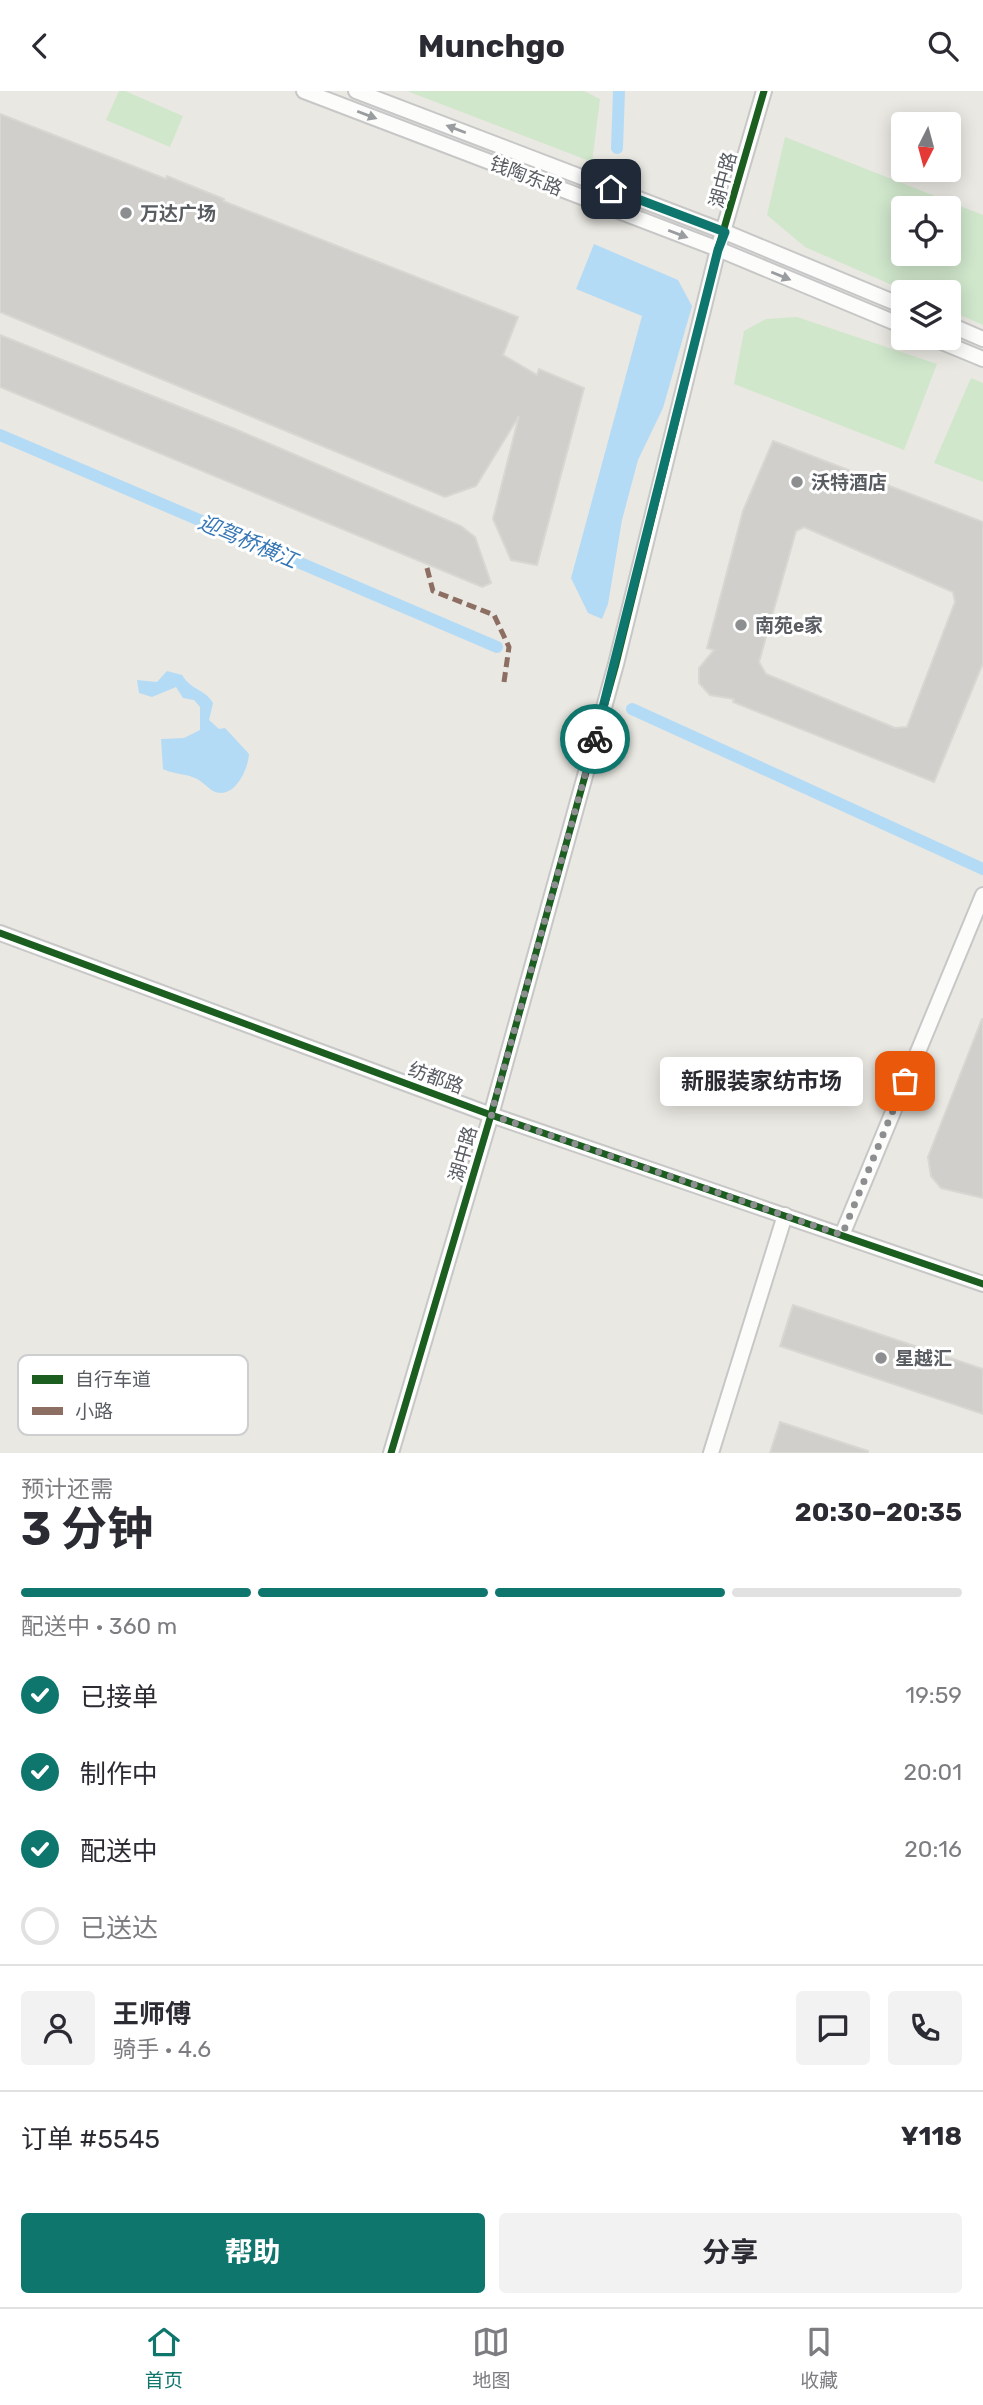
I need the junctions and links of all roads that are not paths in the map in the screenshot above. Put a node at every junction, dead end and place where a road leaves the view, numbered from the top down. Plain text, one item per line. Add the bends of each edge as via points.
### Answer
1 (304, 91) edge
2 (356, 91) edge
3 (764, 91) edge
4 (725, 232) junction
5 (718, 250) junction
6 (891, 301) edge
7 (891, 321) edge
8 (961, 329) edge
9 (983, 338) edge
10 (961, 350) edge
11 (983, 359) edge
12 (981, 900) edge
13 (0, 933) edge
14 (491, 1115) junction
15 (785, 1215) junction
16 (842, 1235) junction
17 (983, 1283) edge
18 (391, 1453) edge
19 (711, 1453) edge

1 -> 5 street, 钱陶东路
4 -> 2 street, 钱陶东路
3 - 4 street, 湖中路
4 - 5 street, 湖中路
4 - 6 street, 钱陶东路
5 -> 7 street, 钱陶东路
5 - 14 street, 湖中路 via 616,664
8 - 9 street
10 - 11 street
12 - 16 street
13 - 14 street, 纺都路
14 - 15 street, 纺都路
14 - 18 street, 湖中路
15 - 16 street, 纺都路
15 - 19 street
16 - 17 street, 纺都路

